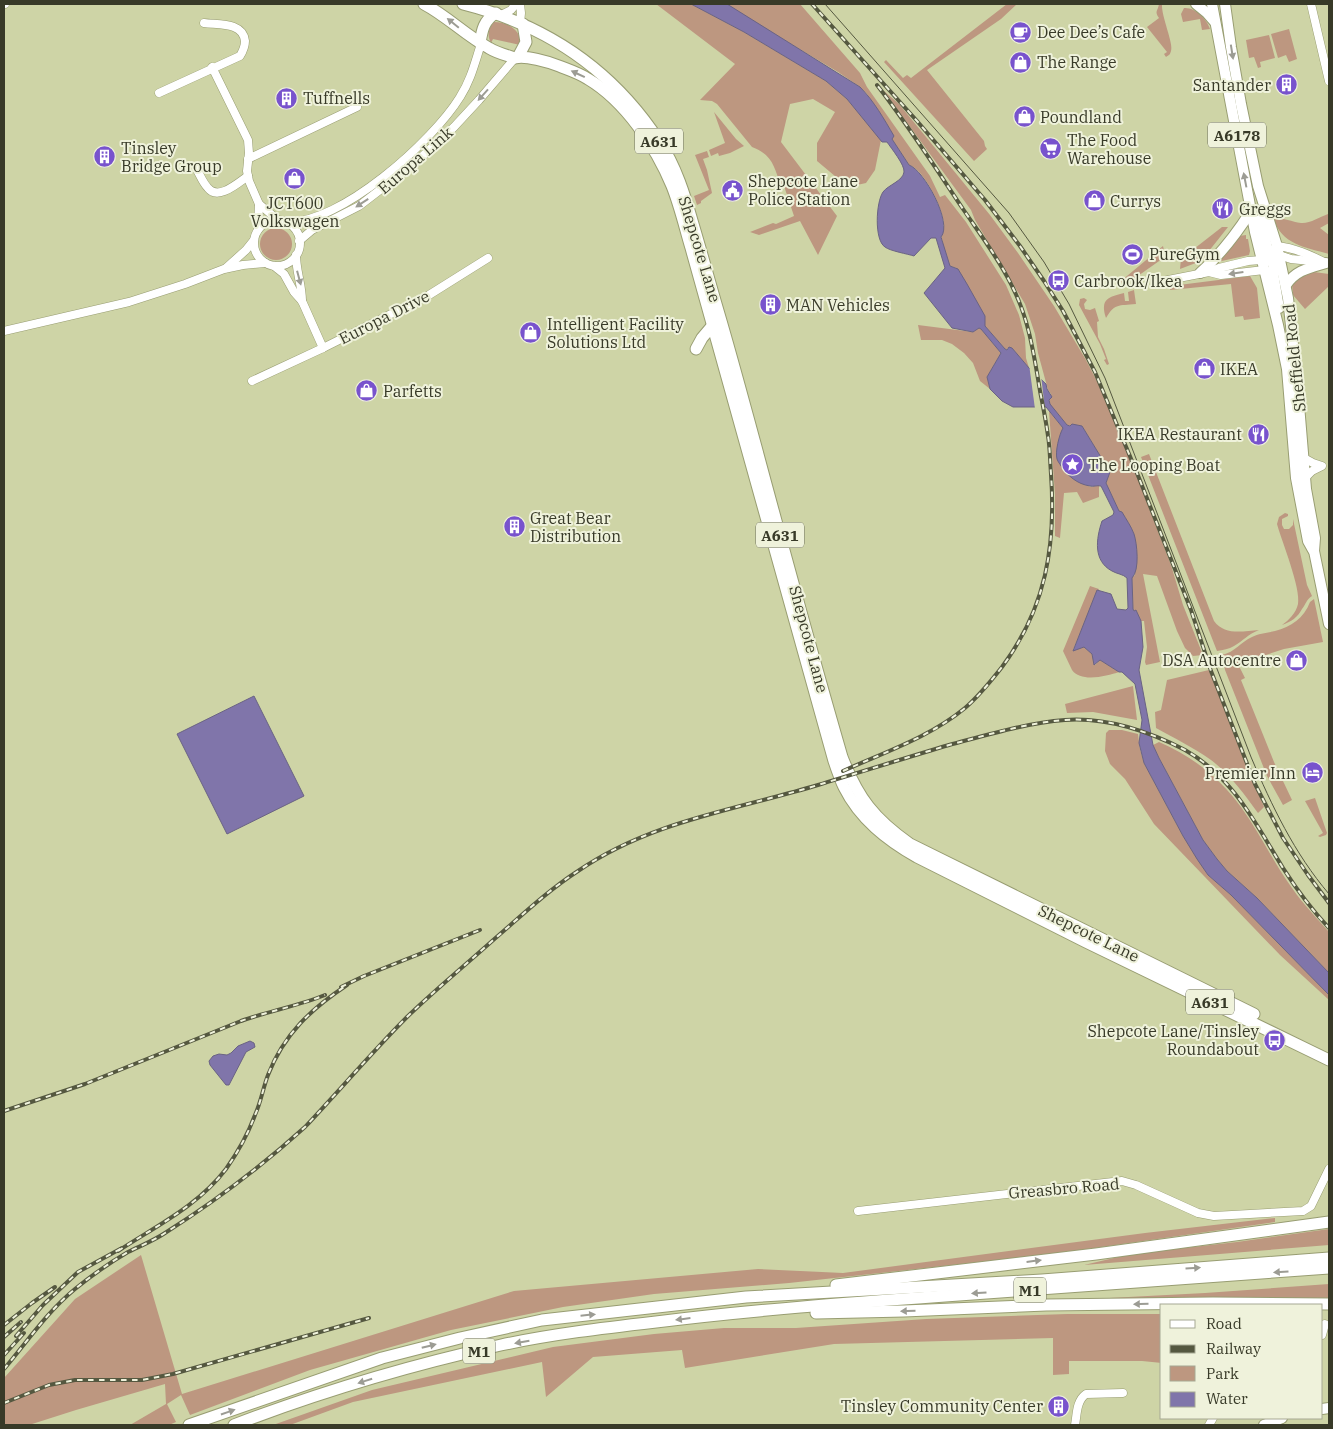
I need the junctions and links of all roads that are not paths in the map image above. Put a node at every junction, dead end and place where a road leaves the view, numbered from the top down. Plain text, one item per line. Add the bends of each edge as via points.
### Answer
1 (424, 4) edge
2 (463, 4) edge
3 (518, 4) edge
4 (1196, 4) edge
5 (1212, 4) edge
6 (1225, 4) edge
7 (1311, 4) edge
8 (498, 14) junction
9 (204, 23) dead end
10 (522, 24) junction
11 (1216, 24) junction
12 (481, 44) junction
13 (572, 51) junction
14 (516, 58) junction
15 (552, 64) junction
16 (212, 67) junction
17 (1328, 69) edge
18 (1329, 81) edge
19 (159, 93) dead end
20 (618, 97) junction
21 (357, 107) dead end
22 (248, 159) junction
23 (197, 170) dead end
24 (248, 176) junction
25 (259, 204) junction
26 (1251, 210) junction
27 (282, 221) junction
28 (258, 229) junction
29 (254, 240) junction
30 (299, 241) junction
31 (296, 255) junction
32 (488, 258) dead end
33 (1272, 259) junction
34 (265, 263) junction
35 (1328, 264) edge
36 (274, 266) junction
37 (224, 269) junction
38 (1205, 273) junction
39 (1158, 282) dead end
40 (1286, 285) junction
41 (302, 302) junction
42 (713, 325) junction
43 (4, 331) edge
44 (723, 342) junction
45 (323, 348) junction
46 (696, 349) dead end
47 (252, 381) dead end
48 (1302, 457) junction
49 (1326, 465) edge
50 (1304, 480) junction
51 (1314, 551) junction
52 (1329, 624) edge
53 (1329, 1052) edge
54 (1329, 1060) edge
55 (1329, 1169) edge
56 (858, 1211) dead end
57 (1329, 1222) edge
58 (1329, 1258) edge
59 (1329, 1268) edge
60 (760, 1296) junction
61 (1329, 1304) edge
62 (732, 1314) junction
63 (1325, 1324) dead end
64 (1323, 1331) edge
65 (1123, 1393) dead end
66 (1279, 1419) edge
67 (189, 1425) edge
68 (234, 1425) edge
69 (1075, 1425) edge
70 (1264, 1425) edge

12 -> 1 highway, Shepcote Lane
2 - 8 highway, Shepcote Lane
3 - 8 street
3 - 10 street
4 - 11 main road
5 - 11 main road, A6178
6 -> 33 main road, A6178
7 - 17 street
8 - 10 highway, Shepcote Lane
8 - 12 highway via 490,16 484,26
9 - 16 street via 234,27 240,29 244,36 245,44 240,56
10 - 13 highway, Shepcote Lane / A631
10 - 14 highway via 526,42
26 -> 11 main road, A6178
12 - 14 highway, Shepcote Lane
12 - 27 street, Europa Link via 460,97 417,147 377,182 331,210 293,223
13 - 15 highway
13 - 20 highway, Shepcote Lane / A631 via 593,67
14 - 15 highway, Shepcote Lane / A631
14 -> 30 street, Europa Link via 460,120 415,163 359,206 312,230
20 -> 15 highway, Shepcote Lane / A631 via 587,78
16 - 19 street
16 - 22 street via 248,140
17 - 18 street
20 - 42 highway, Shepcote Lane / A631 via 647,138 673,188
20 - 44 highway, Shepcote Lane / A631 via 643,119 669,158 687,205
21 - 22 street
22 - 24 street
23 - 24 street via 208,189 215,193
24 - 25 street
25 - 27 street
25 - 28 street
26 - 33 main road, A6178 via 1257,245
26 - 38 main road
27 - 28 street via 267,222
27 - 30 street via 295,230
28 - 29 street
29 - 34 street via 256,253
29 - 37 street
30 - 31 street
31 - 36 street via 286,263
31 -> 41 street, Europa Drive
32 - 45 street, Europa Drive via 428,295
33 - 35 street via 1289,247
33 - 38 street via 1248,261
33 - 40 main road, Sheffield Road / A6178
33 - 51 main road, Sheffield Road / A6178 via 1278,325 1287,369 1296,478 1308,541
34 - 36 street
34 - 37 street
35 - 40 main road via 1294,274
36 - 41 street, Europa Drive via 284,274
37 - 43 street via 129,302
38 - 39 street
40 - 48 main road, Sheffield Road / A6178 via 1292,322
41 - 45 street, Europa Drive
42 - 44 highway, Shepcote Lane / A631
42 - 46 highway
44 - 53 highway, Shepcote Lane / A631 via 842,757 852,781 872,812 898,836 918,848
44 - 54 highway, Shepcote Lane / A631 via 834,761 844,788 867,819 894,844 917,857
45 - 47 street
48 - 49 street
48 - 50 main road, Sheffield Road / A6178
49 - 50 street via 1312,471
50 - 51 main road, Sheffield Road / A6178 via 1315,538
51 - 52 main road, Sheffield Road / A6178
55 - 56 street, Greasbro Road via 1311,1206 1303,1211 1214,1216 1198,1213 1122,1181
60 -> 57 highway
60 -> 58 highway, M1 via 1042,1280
59 -> 62 highway, M1
67 -> 60 highway, M1 via 382,1358 460,1338 542,1320
61 -> 62 highway, M1 via 1046,1305
62 -> 68 highway, M1 via 586,1330 503,1345 362,1382
63 - 64 street
65 - 69 street via 1086,1394 1079,1402
66 - 70 main road

